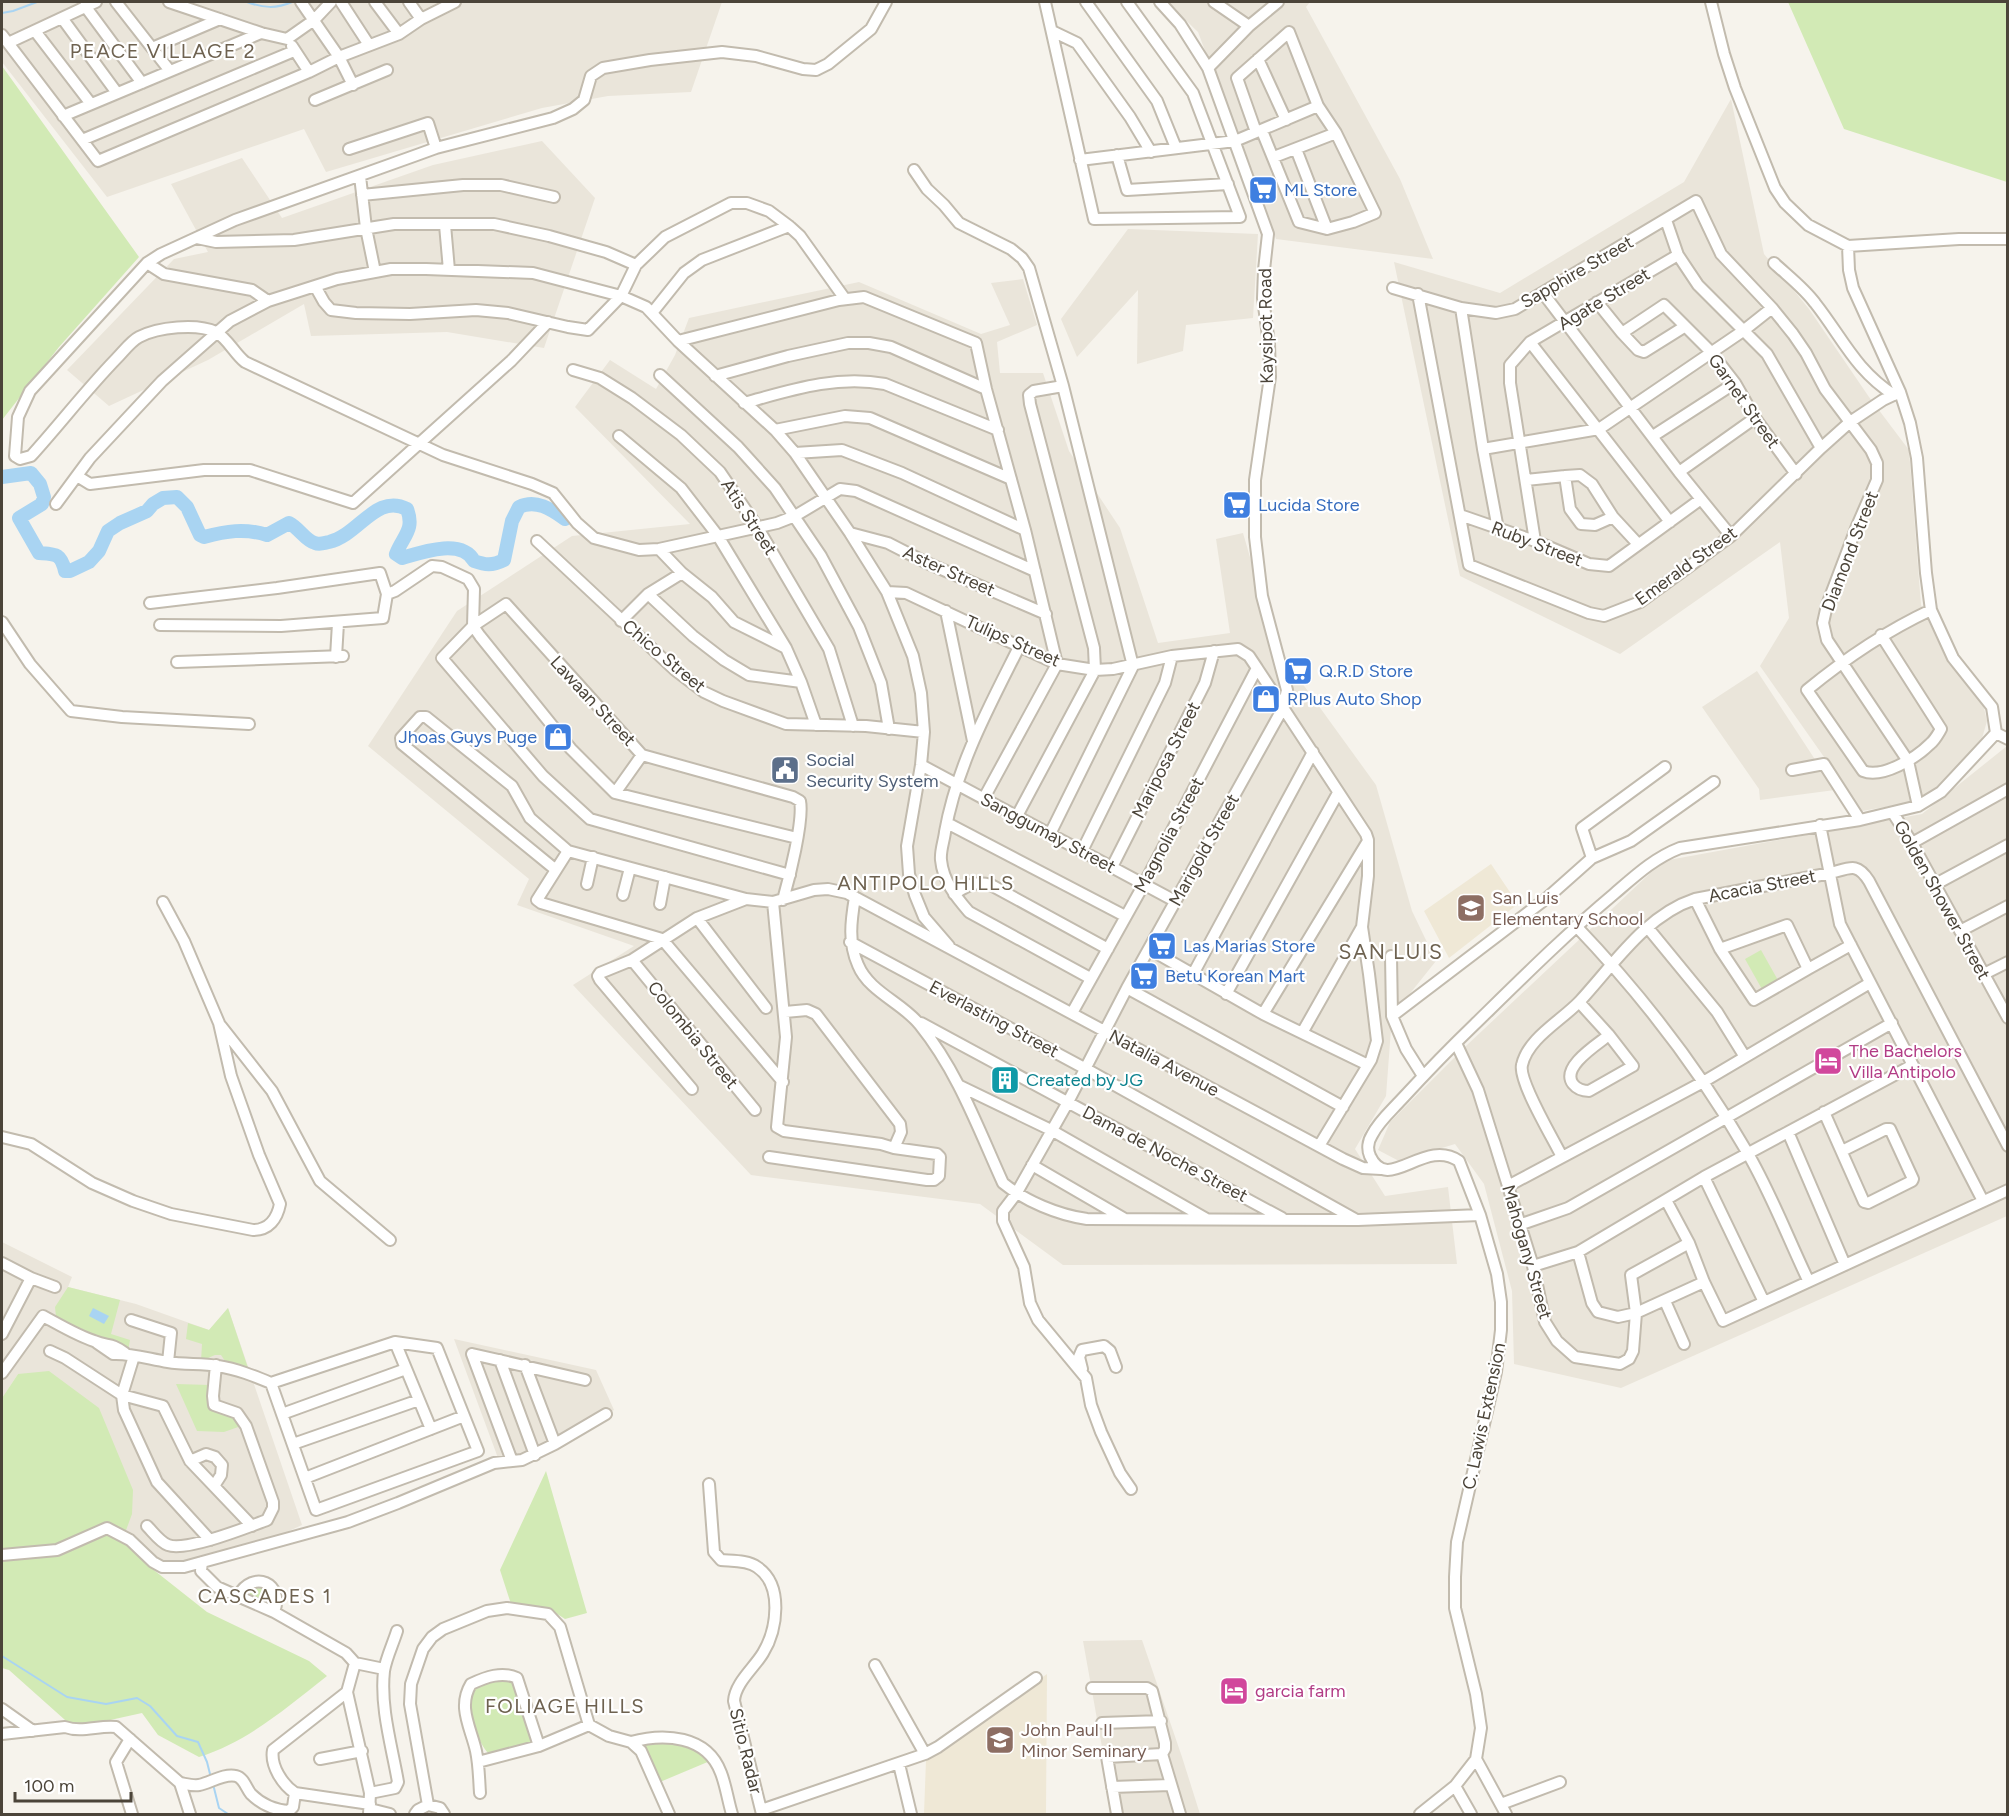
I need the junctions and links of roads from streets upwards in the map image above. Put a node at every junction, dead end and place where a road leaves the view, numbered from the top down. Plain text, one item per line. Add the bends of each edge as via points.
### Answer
1 (96, 2) edge
2 (116, 2) edge
3 (169, 2) edge
4 (331, 2) edge
5 (341, 2) edge
6 (375, 2) edge
7 (409, 2) edge
8 (456, 2) edge
9 (886, 2) edge
10 (1045, 2) edge
11 (1086, 2) edge
12 (1127, 2) edge
13 (1160, 2) edge
14 (1214, 2) edge
15 (1278, 2) edge
16 (1711, 2) edge
17 (302, 4) edge
18 (443, 4) edge
19 (85, 6) junction
20 (62, 18) junction
21 (220, 19) junction
22 (421, 19) junction
23 (314, 20) junction
24 (1249, 26) junction
25 (35, 31) junction
26 (1052, 31) junction
27 (261, 33) junction
28 (399, 34) junction
29 (5, 39) edge
30 (286, 39) junction
31 (369, 45) junction
32 (152, 48) junction
33 (294, 51) junction
34 (339, 57) junction
35 (1258, 59) junction
36 (1208, 68) junction
37 (387, 70) dead end
38 (170, 71) junction
39 (309, 72) junction
40 (142, 83) junction
41 (353, 85) junction
42 (117, 93) junction
43 (315, 100) dead end
44 (91, 104) junction
45 (1318, 106) junction
46 (63, 116) junction
47 (1286, 120) junction
48 (1259, 132) junction
49 (1336, 133) junction
50 (82, 140) junction
51 (1235, 141) junction
52 (1214, 144) junction
53 (436, 148) junction
54 (1176, 148) junction
55 (349, 149) dead end
56 (1296, 149) junction
57 (1151, 152) junction
58 (1116, 155) junction
59 (1274, 157) junction
60 (1080, 160) junction
61 (914, 170) dead end
62 (360, 176) junction
63 (1228, 184) junction
64 (362, 195) junction
65 (554, 197) dead end
66 (1666, 220) junction
67 (445, 225) junction
68 (789, 226) junction
69 (366, 228) junction
70 (1327, 229) junction
71 (197, 238) junction
72 (2007, 239) edge
73 (1848, 246) junction
74 (1678, 255) junction
75 (147, 263) junction
76 (1774, 263) dead end
77 (636, 265) junction
78 (449, 270) junction
79 (375, 272) junction
80 (315, 286) junction
81 (1393, 288) dead end
82 (1543, 293) junction
83 (1418, 294) junction
84 (621, 296) junction
85 (845, 299) junction
86 (268, 301) junction
87 (1597, 302) junction
88 (1461, 308) junction
89 (1772, 308) junction
90 (652, 313) junction
91 (548, 322) junction
92 (1566, 322) junction
93 (1684, 327) junction
94 (1743, 331) junction
95 (216, 332) junction
96 (1622, 333) junction
97 (678, 341) junction
98 (1530, 342) junction
99 (1711, 352) junction
100 (573, 370) dead end
101 (660, 375) dead end
102 (715, 376) junction
103 (1736, 383) junction
104 (1063, 386) junction
105 (986, 389) junction
106 (1897, 393) junction
107 (744, 403) junction
108 (1630, 407) junction
109 (1755, 418) junction
110 (1850, 422) junction
111 (1599, 429) junction
112 (775, 430) junction
113 (998, 430) junction
114 (619, 436) dead end
115 (1653, 436) junction
116 (419, 443) junction
117 (1520, 443) junction
118 (1821, 448) junction
119 (1483, 449) junction
120 (795, 453) junction
121 (1679, 472) junction
122 (1796, 474) junction
123 (77, 476) junction
124 (1565, 476) junction
125 (1011, 479) junction
126 (1526, 480) junction
127 (825, 496) junction
128 (1701, 499) junction
129 (56, 504) dead end
130 (1460, 515) junction
131 (795, 516) junction
132 (1613, 517) junction
133 (1670, 522) junction
134 (758, 528) junction
135 (1498, 529) junction
136 (1025, 530) junction
137 (850, 533) junction
138 (718, 536) junction
139 (1731, 536) junction
140 (537, 541) dead end
141 (1535, 542) junction
142 (1638, 544) junction
143 (659, 549) junction
144 (1035, 571) junction
145 (682, 573) junction
146 (887, 592) junction
147 (387, 594) junction
148 (648, 594) junction
149 (150, 603) dead end
150 (1931, 610) junction
151 (946, 611) junction
152 (1046, 614) junction
153 (621, 621) junction
154 (2, 622) edge
155 (338, 623) junction
156 (160, 625) dead end
157 (474, 626) junction
158 (1881, 635) junction
159 (1019, 647) junction
160 (786, 648) junction
161 (1214, 651) junction
162 (1172, 656) junction
163 (177, 662) dead end
164 (1841, 663) junction
165 (1057, 664) junction
166 (1133, 666) junction
167 (1257, 668) junction
168 (1095, 670) junction
169 (801, 682) junction
170 (1283, 708) junction
171 (249, 724) dead end
172 (816, 725) junction
173 (853, 726) junction
174 (889, 729) junction
175 (924, 732) junction
176 (1996, 733) junction
177 (2007, 739) edge
178 (973, 741) junction
179 (1313, 752) junction
180 (642, 755) junction
181 (1908, 761) junction
182 (921, 765) junction
183 (1665, 767) dead end
184 (1792, 770) dead end
185 (1714, 782) dead end
186 (956, 783) junction
187 (2007, 789) edge
188 (615, 793) junction
189 (1338, 793) junction
190 (984, 798) junction
191 (1918, 806) junction
192 (1893, 813) junction
193 (1017, 816) junction
194 (1860, 820) junction
195 (947, 824) junction
196 (1820, 825) junction
197 (1050, 834) junction
198 (796, 838) junction
199 (1368, 840) junction
200 (1912, 843) junction
201 (2007, 845) edge
202 (568, 851) junction
203 (1082, 851) junction
204 (593, 857) junction
205 (1592, 858) junction
206 (1112, 867) junction
207 (630, 868) junction
208 (556, 870) junction
209 (1831, 873) junction
210 (790, 875) junction
211 (665, 877) junction
212 (587, 884) dead end
213 (1144, 884) junction
214 (1934, 885) junction
215 (954, 894) junction
216 (623, 895) dead end
217 (855, 897) junction
218 (1695, 898) junction
219 (746, 900) junction
220 (778, 901) junction
221 (163, 902) dead end
222 (1176, 902) junction
223 (660, 904) dead end
224 (2007, 906) edge
225 (1125, 916) junction
226 (697, 918) junction
227 (1576, 926) junction
228 (1362, 927) junction
229 (1648, 928) junction
230 (1960, 932) junction
231 (662, 939) junction
232 (850, 942) junction
233 (1851, 945) junction
234 (949, 946) junction
235 (1108, 949) junction
236 (1149, 949) junction
237 (1720, 949) junction
238 (1391, 956) dead end
239 (632, 960) junction
240 (2007, 962) edge
241 (1612, 963) junction
242 (1808, 969) junction
243 (1984, 974) junction
244 (1192, 976) junction
245 (1090, 978) junction
246 (1870, 983) junction
247 (1127, 988) junction
248 (1226, 994) junction
249 (1579, 1002) junction
250 (766, 1008) dead end
251 (785, 1012) junction
252 (1072, 1013) junction
253 (1263, 1014) junction
254 (1392, 1016) junction
255 (2007, 1018) edge
256 (918, 1022) junction
257 (219, 1023) junction
258 (1892, 1023) junction
259 (1105, 1031) junction
260 (1302, 1033) junction
261 (1609, 1035) junction
262 (1456, 1042) junction
263 (1745, 1057) junction
264 (1368, 1065) junction
265 (1913, 1065) junction
266 (1086, 1069) junction
267 (1423, 1076) junction
268 (783, 1082) junction
269 (1703, 1082) junction
270 (960, 1086) junction
271 (692, 1089) dead end
272 (1068, 1102) junction
273 (1343, 1107) junction
274 (755, 1110) dead end
275 (1824, 1112) junction
276 (1725, 1117) junction
277 (1051, 1130) junction
278 (1788, 1132) junction
279 (2, 1137) edge
280 (1319, 1146) junction
281 (2007, 1146) edge
282 (894, 1148) junction
283 (1842, 1151) junction
284 (1748, 1154) junction
285 (769, 1157) dead end
286 (1562, 1157) junction
287 (1032, 1165) junction
288 (1382, 1169) junction
289 (1704, 1177) junction
290 (1508, 1186) junction
291 (2007, 1190) edge
292 (1016, 1194) junction
293 (1666, 1200) junction
294 (1983, 1201) junction
295 (1480, 1215) junction
296 (1205, 1218) junction
297 (1128, 1220) junction
298 (1285, 1220) junction
299 (1358, 1220) junction
300 (1519, 1226) junction
301 (390, 1240) dead end
302 (1689, 1243) junction
303 (1578, 1252) junction
304 (2, 1263) edge
305 (1845, 1265) junction
306 (1533, 1266) junction
307 (31, 1278) junction
308 (1808, 1280) junction
309 (1704, 1282) junction
310 (55, 1287) dead end
311 (1665, 1301) junction
312 (1764, 1302) junction
313 (2, 1308) edge
314 (1636, 1313) junction
315 (12, 1314) junction
316 (131, 1320) dead end
317 (2, 1334) edge
318 (395, 1342) junction
319 (1684, 1344) dead end
320 (50, 1351) dead end
321 (129, 1354) junction
322 (500, 1360) junction
323 (168, 1362) junction
324 (216, 1365) junction
325 (525, 1365) junction
326 (1116, 1367) dead end
327 (406, 1369) junction
328 (2, 1373) edge
329 (1086, 1378) junction
330 (585, 1380) dead end
331 (271, 1383) junction
332 (122, 1395) junction
333 (419, 1400) junction
334 (282, 1414) junction
335 (606, 1414) dead end
336 (464, 1416) junction
337 (431, 1429) junction
338 (293, 1444) junction
339 (555, 1444) junction
340 (535, 1455) junction
341 (190, 1461) junction
342 (513, 1461) junction
343 (305, 1478) junction
344 (709, 1484) dead end
345 (214, 1486) junction
346 (1131, 1489) dead end
347 (147, 1526) dead end
348 (252, 1526) junction
349 (210, 1540) junction
350 (2, 1555) edge
351 (202, 1562) junction
352 (238, 1596) junction
353 (274, 1612) junction
354 (397, 1631) dead end
355 (355, 1663) junction
356 (875, 1665) dead end
357 (384, 1669) junction
358 (1036, 1678) dead end
359 (1092, 1688) dead end
360 (347, 1692) junction
361 (2, 1709) edge
362 (1161, 1721) junction
363 (1102, 1723) dead end
364 (589, 1725) junction
365 (33, 1731) junction
366 (2, 1734) edge
367 (130, 1739) junction
368 (632, 1742) junction
369 (539, 1746) junction
370 (362, 1751) junction
371 (925, 1754) junction
372 (1162, 1754) junction
373 (320, 1759) dead end
374 (1476, 1760) junction
375 (478, 1762) junction
376 (899, 1764) junction
377 (1560, 1782) dead end
378 (180, 1783) junction
379 (1170, 1785) junction
380 (1455, 1786) junction
381 (1112, 1787) junction
382 (295, 1793) junction
383 (480, 1793) dead end
384 (370, 1805) edge
385 (428, 1805) junction
386 (1504, 1809) edge
387 (762, 1812) edge
388 (132, 1815) edge
389 (190, 1815) edge
390 (390, 1815) edge
391 (415, 1815) edge
392 (444, 1815) edge
393 (669, 1815) edge
394 (732, 1815) edge
395 (911, 1815) edge
396 (1117, 1815) edge
397 (1180, 1815) edge
398 (1420, 1815) edge
399 (1471, 1815) edge

1 - 19 street
2 - 32 street
3 - 21 street
4 - 23 street
5 - 31 street
6 - 28 street
7 - 22 street
8 - 18 street
9 - 53 street via 871,29 816,70 722,52 603,68 591,76 584,100 573,109 553,118
10 - 26 street
11 - 54 street via 1157,101
12 - 52 street via 1193,93
13 - 36 street, Kaysipot Road via 1180,24
14 - 24 street
15 - 24 street
16 - 73 street via 1732,80 1775,188 1808,225
17 - 23 street
18 - 22 street
19 - 20 street
19 - 40 street
20 - 25 street
20 - 42 street
21 - 27 street
21 - 32 street
22 - 28 street
23 - 30 street
23 - 34 street
24 - 36 street
25 - 29 street
25 - 44 street
26 - 57 street via 1077,43
26 - 60 street
27 - 30 street
27 - 38 street
28 - 31 street
29 - 46 street
30 - 33 street
31 - 34 street
32 - 38 street
33 - 39 street
33 - 50 street
34 - 39 street
34 - 41 street
35 - 45 street via 1289,32
35 - 47 street
35 - 48 street via 1237,78
36 - 51 street, Kaysipot Road
37 - 41 street
38 - 40 street
39 - 50 street via 98,161
40 - 42 street
41 - 43 street
42 - 44 street
44 - 46 street
45 - 47 street
45 - 49 street
46 - 50 street
47 - 48 street
48 - 51 street
48 - 59 street
49 - 56 street
49 - 70 street via 1375,213
51 - 52 street
51 - 170 street, Kaysipot Road via 1268,234 1263,298 1270,377 1255,480 1255,537 1262,596 1287,690
52 - 54 street
52 - 63 street
53 - 55 street via 428,123
53 - 62 street
54 - 57 street
56 - 59 street
56 - 70 street
57 - 58 street
58 - 60 street
58 - 63 street via 1126,190
59 - 70 street via 1299,222
60 - 63 street via 1094,219 1240,217
61 - 104 street via 959,224 1011,249 1029,268
62 - 64 street
62 - 71 street via 235,220
64 - 65 street via 501,185
64 - 69 street
66 - 74 street
66 - 82 street, Sapphire Street
66 - 89 street, Sapphire Street via 1696,201 1721,254
67 - 69 street
67 - 77 street via 494,225 527,231 606,252
67 - 78 street
68 - 77 street via 769,211 747,203 731,203 664,237
68 - 85 street
68 - 90 street via 702,260 684,273
69 - 71 street via 294,240 216,242
69 - 79 street
71 - 75 street
72 - 73 street
73 - 106 street via 1853,288
74 - 87 street, Agate Street
74 - 94 street via 1698,285
75 - 86 street via 164,274 252,290
75 - 95 street via 30,391 18,417 15,456 31,456 95,380 137,338 189,327
76 - 106 street via 1814,301 1864,372
77 - 84 street
78 - 79 street
78 - 84 street via 533,273
79 - 80 street
80 - 86 street
80 - 91 street via 332,310 410,314 476,310 508,312
81 - 83 street, Sapphire Street
82 - 88 street, Sapphire Street via 1515,309 1496,313
82 - 92 street
83 - 88 street, Sapphire Street
83 - 130 street
84 - 90 street
84 - 91 street via 588,330
85 - 97 street
85 - 105 street via 864,297 976,343
86 - 95 street
87 - 92 street, Agate Street
87 - 96 street
88 - 119 street
89 - 94 street
89 - 110 street, Sapphire Street
90 - 97 street
91 - 116 street via 511,361
92 - 98 street, Agate Street
92 - 108 street
93 - 96 street via 1644,352
93 - 96 street, Garnet Street via 1664,305
93 - 99 street, Garnet Street
94 - 99 street
94 - 118 street via 1767,354
95 - 116 street via 245,362
95 - 123 street via 162,381
97 - 102 street
98 - 111 street
98 - 117 street, Agate Street via 1510,365
99 - 103 street, Garnet Street
99 - 108 street
100 - 134 street, Atis Street via 600,378 681,435 720,472
101 - 131 street via 738,447
102 - 105 street via 838,345 869,343 891,347
102 - 107 street
103 - 109 street, Garnet Street
103 - 115 street
104 - 166 street
104 - 168 street via 1034,391 1029,395 1030,404 1094,648
105 - 113 street
106 - 110 street, Emerald Street
106 - 150 street via 1917,458
107 - 112 street
107 - 113 street via 804,386 865,380 885,384
108 - 111 street
108 - 115 street
109 - 121 street
109 - 122 street, Garnet Street
110 - 118 street, Emerald Street
110 - 164 street, Diamond Street via 1871,450 1877,463 1877,480 1823,623 1827,640
111 - 117 street
111 - 133 street
112 - 120 street
112 - 125 street via 844,416 870,418
113 - 125 street
114 - 138 street via 681,488
115 - 121 street
116 - 123 street via 352,504 250,470 204,470 90,484
116 - 143 street via 553,493 594,538 639,550
117 - 119 street
117 - 126 street, Agate Street
118 - 122 street, Emerald Street
119 - 135 street
120 - 127 street
120 - 136 street via 842,450
121 - 128 street
122 - 139 street, Emerald Street
123 - 129 street
124 - 126 street
124 - 132 street via 1580,475 1592,484
124 - 132 street via 1570,509 1581,524 1595,525
125 - 136 street
126 - 141 street, Agate Street
127 - 131 street
127 - 137 street
127 - 144 street via 840,489 856,491
128 - 133 street, Ruby Street
128 - 139 street
130 - 135 street, Ruby Street
130 - 139 street, Emerald Street via 1469,565 1604,616 1640,602
131 - 134 street
131 - 174 street via 859,627 881,683
132 - 142 street
133 - 142 street, Ruby Street
134 - 138 street
134 - 173 street, Atis Street via 829,649
135 - 141 street, Ruby Street
136 - 144 street
137 - 146 street
137 - 152 street, Aster Street via 888,543
138 - 143 street
138 - 160 street
140 - 153 street, Chico Street
141 - 142 street, Ruby Street via 1589,564 1609,566
143 - 145 street
144 - 152 street
145 - 148 street
145 - 160 street via 712,597 734,622
146 - 151 street, Tulips Street via 906,593
146 - 175 street via 913,656
147 - 149 street via 380,573
147 - 155 street via 383,618
147 - 157 street via 432,566 442,567 468,579 474,589
148 - 153 street
148 - 169 street via 693,636 749,675
150 - 158 street
150 - 176 street via 1953,658 1992,707
151 - 159 street, Tulips Street
151 - 178 street
152 - 165 street
153 - 172 street, Chico Street via 704,692 786,724
154 - 171 street via 30,664 71,711
155 - 156 street
155 - 163 street via 340,656
157 - 180 street, Lawaan Street via 506,604
157 - 188 street via 571,749
157 - 210 street via 442,658 543,776 590,819
158 - 164 street
158 - 181 street via 1941,729 1932,743
159 - 165 street, Tulips Street
159 - 178 street
160 - 169 street
161 - 162 street, Tulips Street
161 - 167 street, Tulips Street via 1238,649
161 - 206 street, Mariposa Street via 1205,683
162 - 166 street, Tulips Street
162 - 203 street via 1165,683
164 - 181 street, Diamond Street
164 - 181 street via 1807,690 1813,699 1863,771 1869,774
165 - 168 street, Tulips Street
165 - 190 street
166 - 168 street, Tulips Street
166 - 197 street
167 - 170 street
167 - 213 street, Magnolia Street
168 - 193 street
169 - 172 street
170 - 179 street
170 - 222 street, Marigold Street
172 - 173 street, Chico Street
173 - 174 street, Chico Street
174 - 175 street, Chico Street
175 - 182 street
176 - 177 street
176 - 191 street via 1941,792
178 - 186 street
179 - 189 street
179 - 244 street
180 - 188 street
180 - 198 street, Lawaan Street via 793,797 801,807
181 - 191 street, Diamond Street
182 - 186 street, Sanggumay Street
182 - 234 street via 907,846 909,874 924,917
183 - 205 street via 1582,828
184 - 194 street via 1824,764
185 - 205 street via 1631,841
186 - 190 street, Sanggumay Street
186 - 195 street
187 - 200 street
188 - 198 street
189 - 199 street
189 - 248 street
190 - 193 street, Sanggumay Street
191 - 192 street
192 - 194 street
192 - 200 street, Golden Shower Street
193 - 197 street, Sanggumay Street
194 - 196 street
195 - 215 street via 941,858 945,878
195 - 225 street
196 - 209 street
196 - 227 street via 1668,852
197 - 203 street, Sanggumay Street
198 - 210 street
199 - 228 street
199 - 253 street
200 - 214 street, Golden Shower Street
201 - 214 street
202 - 204 street
202 - 208 street
202 - 208 street via 530,818 512,786 426,717 420,717 401,738 402,744
203 - 206 street, Sanggumay Street
204 - 207 street
204 - 212 street
205 - 254 street via 1547,898
206 - 213 street, Sanggumay Street
207 - 211 street
207 - 216 street
208 - 231 street via 538,897 541,903
209 - 218 street, Acacia Street
209 - 233 street via 1840,924
209 - 281 street, Acacia Street via 1852,867 1863,871
210 - 220 street
211 - 219 street
211 - 223 street
213 - 222 street, Sanggumay Street
213 - 225 street, Magnolia Street
214 - 230 street, Golden Shower Street
215 - 235 street via 974,883 991,885
215 - 245 street via 969,912
217 - 220 street, Natalia Avenue via 828,889
217 - 232 street
217 - 234 street, Natalia Avenue
218 - 229 street, Acacia Street via 1671,909
218 - 237 street
219 - 220 street
219 - 226 street
220 - 251 street
221 - 257 street
222 - 236 street, Marigold Street
224 - 230 street
225 - 235 street, Magnolia Street
226 - 231 street
226 - 250 street
227 - 241 street
227 - 262 street
228 - 260 street
228 - 264 street via 1377,1041
229 - 241 street, Acacia Street
229 - 263 street via 1717,1012
230 - 243 street, Golden Shower Street
231 - 239 street
231 - 268 street
232 - 256 street via 858,967
232 - 266 street, Everlasting Street
233 - 242 street
233 - 246 street
234 - 252 street, Natalia Avenue
235 - 245 street, Magnolia Street
236 - 244 street
236 - 247 street, Marigold Street
237 - 242 street via 1787,925
237 - 242 street via 1754,1000
238 - 254 street
239 - 271 street via 600,973 600,981
239 - 274 street, Colombia Street
240 - 243 street
241 - 249 street, Acacia Street
241 - 269 street
243 - 255 street, Golden Shower Street
244 - 248 street
245 - 252 street, Magnolia Street
246 - 258 street
246 - 263 street
247 - 259 street, Marigold Street
247 - 273 street
248 - 253 street
249 - 261 street
249 - 286 street, Acacia Street via 1529,1048 1521,1067 1527,1089
251 - 268 street
251 - 282 street via 807,1010 816,1014 900,1124 902,1132
252 - 259 street, Natalia Avenue
253 - 260 street
254 - 267 street
256 - 270 street via 943,1054
256 - 272 street, Dama de Noche Street
257 - 279 street via 231,1076 280,1204 274,1220 261,1230 195,1219 142,1204 92,1182 31,1144
257 - 301 street via 272,1091 320,1181
258 - 265 street
258 - 276 street
259 - 266 street, Marigold Street
259 - 280 street, Natalia Avenue
260 - 264 street
261 - 261 street via 1633,1066 1589,1091 1577,1088 1569,1075 1571,1068
262 - 267 street
262 - 290 street, Mahogany Street via 1478,1090
263 - 269 street
264 - 273 street
265 - 275 street
265 - 294 street
266 - 272 street, Marigold Street
266 - 299 street, Everlasting Street
267 - 288 street via 1370,1137 1370,1156
268 - 282 street via 777,1127
269 - 276 street
269 - 286 street
270 - 277 street
270 - 292 street via 1003,1183
272 - 277 street, Marigold Street
272 - 298 street, Dama de Noche Street
273 - 280 street
275 - 278 street
275 - 283 street
276 - 284 street
276 - 300 street via 1568,1208
277 - 287 street, Marigold Street
277 - 296 street
278 - 284 street
278 - 305 street
280 - 288 street, Natalia Avenue via 1363,1168
282 - 285 street via 938,1154 939,1176 927,1180
283 - 283 street via 1866,1203 1913,1179 1890,1129
284 - 289 street
284 - 308 street
286 - 290 street
287 - 292 street, Marigold Street
287 - 297 street
288 - 295 street, C. Lawis Extension via 1399,1168 1432,1154 1452,1156 1463,1168
289 - 293 street
289 - 312 street
290 - 300 street, Mahogany Street
291 - 294 street
292 - 297 street via 1069,1216
292 - 329 street, Marigold Street via 1003,1211 1003,1221 1024,1267 1030,1303 1038,1320
293 - 302 street
293 - 303 street
294 - 305 street
295 - 299 street
295 - 374 street, C. Lawis Extension via 1497,1274 1501,1330 1496,1372 1457,1542 1455,1577 1455,1608 1476,1694 1480,1728
296 - 297 street
296 - 298 street
298 - 299 street
300 - 306 street, Mahogany Street
302 - 309 street
302 - 314 street via 1631,1275
303 - 306 street
303 - 314 street via 1598,1312 1618,1317
304 - 307 street
305 - 308 street
306 - 314 street, Mahogany Street via 1545,1322 1557,1341 1575,1357 1620,1364 1629,1359
307 - 310 street
307 - 315 street
308 - 312 street
309 - 311 street
309 - 312 street via 1723,1321
311 - 314 street
311 - 319 street
313 - 315 street
315 - 317 street
316 - 323 street via 171,1333
318 - 327 street
318 - 331 street
318 - 336 street via 437,1348
320 - 332 street
321 - 323 street
321 - 328 street via 113,1354 43,1316
321 - 332 street
322 - 325 street
322 - 340 street
322 - 342 street via 472,1354
323 - 324 street
324 - 331 street
324 - 348 street via 214,1405 237,1413 246,1426 273,1502 267,1520
325 - 330 street
325 - 339 street
326 - 329 street via 1104,1346 1082,1350 1080,1362
327 - 333 street
327 - 334 street
329 - 346 street via 1101,1432
331 - 334 street
332 - 341 street via 163,1406
332 - 349 street via 124,1410 157,1482
333 - 337 street
333 - 338 street
334 - 338 street
335 - 339 street
336 - 337 street
336 - 343 street via 478,1451 316,1510
337 - 343 street
338 - 343 street
339 - 340 street
340 - 342 street
341 - 345 street
341 - 345 street via 206,1454 215,1457 222,1465
342 - 351 street via 494,1463 348,1522
344 - 387 street, Sitio Radar via 714,1552 721,1560 757,1566 767,1578 776,1601 775,1620 764,1651 738,1688 734,1701
345 - 348 street
347 - 349 street via 165,1545 178,1547
348 - 349 street
350 - 351 street via 57,1550 107,1528 130,1540 162,1567
351 - 352 street via 201,1571 218,1587
352 - 353 street
352 - 353 street via 251,1582 270,1585 278,1603
353 - 355 street via 346,1653
354 - 357 street
355 - 357 street
355 - 360 street
356 - 371 street
357 - 384 street via 385,1709 398,1782
358 - 371 street
359 - 362 street via 1149,1688
360 - 370 street
360 - 382 street via 273,1750 281,1781
361 - 365 street
362 - 363 street
362 - 372 street via 1166,1749
364 - 368 street
364 - 369 street
364 - 385 street via 560,1627 548,1614 497,1609 443,1629 423,1649 411,1684 410,1704
365 - 366 street
365 - 367 street via 105,1726 116,1727
367 - 378 street
367 - 388 street via 116,1762
368 - 393 street via 646,1759
368 - 394 street via 651,1736 671,1736 696,1745 711,1756 721,1771
369 - 375 street
369 - 375 street via 517,1678 509,1674 481,1679 471,1684 464,1702
370 - 373 street
370 - 384 street
371 - 376 street
372 - 379 street
372 - 381 street via 1107,1757
374 - 380 street
374 - 386 street
375 - 383 street
376 - 387 street
376 - 395 street
377 - 386 street
378 - 382 street via 197,1785 235,1776 251,1794 277,1810 289,1811
378 - 389 street
379 - 381 street
379 - 397 street
380 - 398 street
380 - 399 street
381 - 396 street
382 - 384 street
384 - 390 street
385 - 391 street
385 - 392 street via 440,1808

